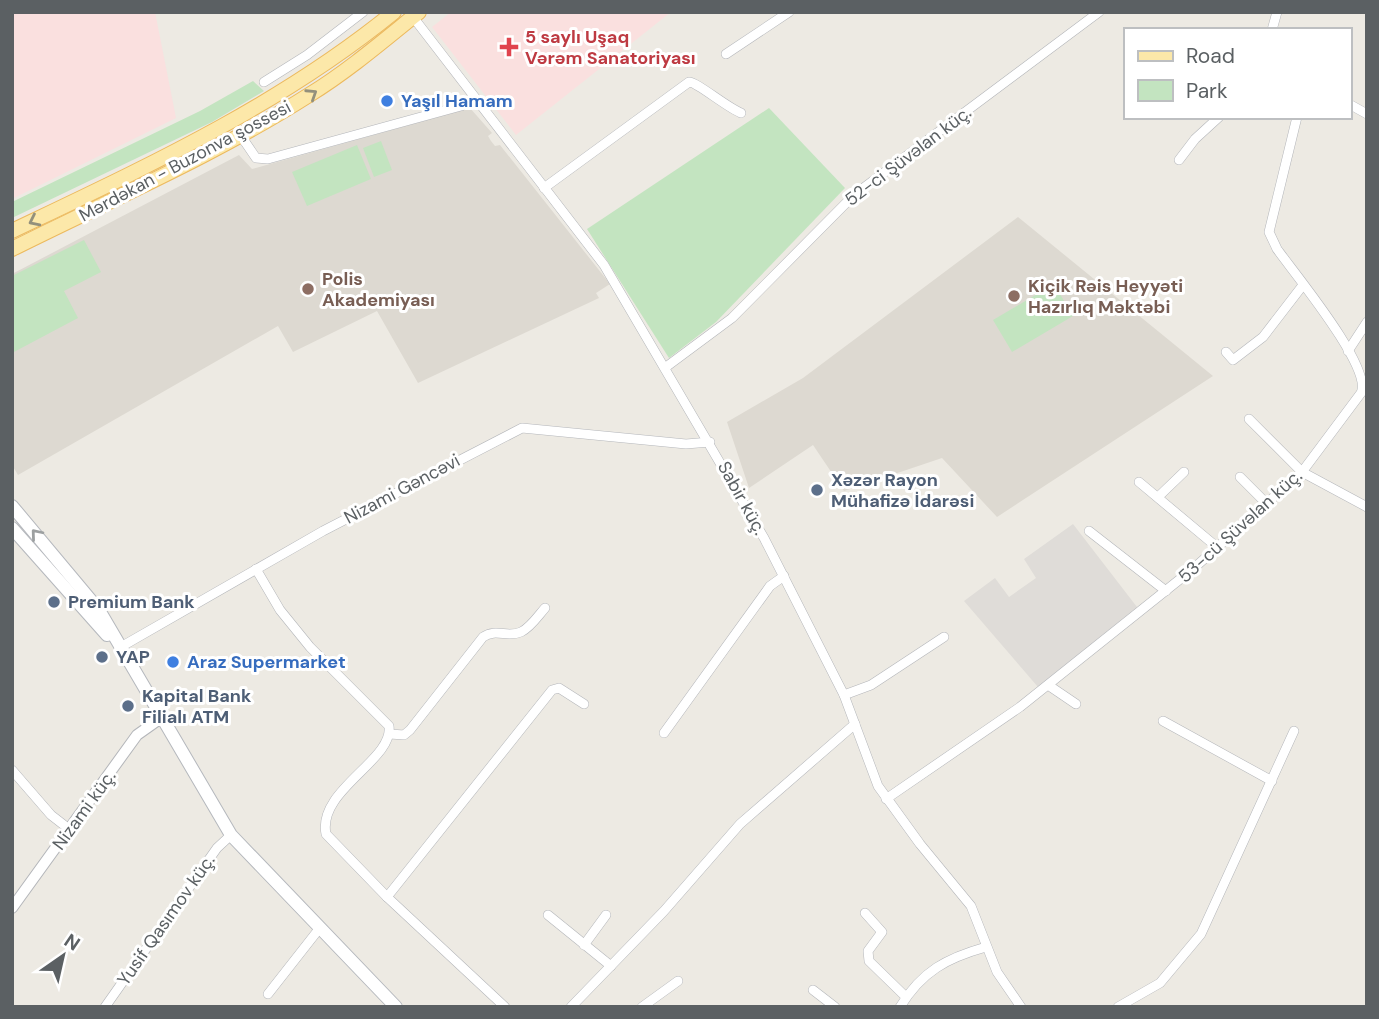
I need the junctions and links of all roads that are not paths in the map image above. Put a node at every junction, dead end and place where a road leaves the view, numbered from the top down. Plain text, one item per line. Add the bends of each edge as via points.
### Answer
1 (363, 12) edge
2 (789, 12) edge
3 (1099, 12) edge
4 (386, 15) edge
5 (416, 15) edge
6 (726, 54) dead end
7 (264, 82) dead end
8 (474, 99) junction
9 (1351, 105) edge
10 (741, 113) dead end
11 (1367, 114) edge
12 (1217, 119) edge
13 (1297, 119) edge
14 (242, 136) junction
15 (1179, 160) dead end
16 (544, 188) junction
17 (12, 231) edge
18 (12, 249) edge
19 (1303, 285) junction
20 (1367, 322) edge
21 (1348, 351) junction
22 (1226, 352) dead end
23 (666, 367) junction
24 (1365, 384) edge
25 (1249, 419) dead end
26 (710, 442) junction
27 (1184, 472) dead end
28 (1302, 472) junction
29 (1240, 477) dead end
30 (1139, 482) dead end
31 (1158, 497) junction
32 (1268, 504) junction
33 (12, 506) edge
34 (1367, 507) edge
35 (12, 528) edge
36 (1089, 531) dead end
37 (1218, 548) junction
38 (256, 569) junction
39 (784, 576) junction
40 (1166, 591) junction
41 (545, 608) dead end
42 (944, 637) dead end
43 (119, 649) junction
44 (1048, 685) junction
45 (844, 695) junction
46 (584, 704) dead end
47 (1076, 704) dead end
48 (161, 719) junction
49 (1163, 721) dead end
50 (855, 724) junction
51 (1294, 731) dead end
52 (664, 733) dead end
53 (390, 734) junction
54 (12, 770) edge
55 (1272, 781) junction
56 (886, 799) junction
57 (69, 829) junction
58 (231, 835) junction
59 (387, 898) junction
60 (12, 908) edge
61 (864, 913) dead end
62 (548, 915) dead end
63 (606, 915) dead end
64 (319, 929) junction
65 (584, 945) junction
66 (986, 947) junction
67 (611, 966) junction
68 (678, 981) dead end
69 (813, 989) dead end
70 (268, 994) dead end
71 (906, 998) junction
72 (104, 1007) edge
73 (396, 1007) edge
74 (505, 1007) edge
75 (571, 1007) edge
76 (642, 1007) edge
77 (835, 1007) edge
78 (900, 1007) edge
79 (1021, 1007) edge
80 (1118, 1007) edge

1 - 7 street
2 - 6 street
3 - 23 street, 52-ci Şüvəlan küç. via 854,195 732,318
4 -> 17 main road via 320,69 226,125
5 - 8 street, Sabir küç.
14 -> 5 main road, Mərdəkan - Buzonva şossesi via 330,82
8 - 14 street via 268,159 256,158
8 - 16 street, Sabir küç.
9 - 11 street
10 - 16 street via 689,82
12 - 15 street
13 - 19 street, 53-cü Şüvəlan küç. via 1269,232
14 - 18 main road, Mərdəkan - Buzonva şossesi
16 - 23 street, Sabir küç. via 596,253
19 - 21 street, 53-cü Şüvəlan küç.
19 - 22 street via 1253,347 1233,360
20 - 21 street
21 - 24 street, 53-cü Şüvəlan küç.
23 - 26 street, Sabir küç.
24 - 28 street, 53-cü Şüvəlan küç.
25 - 28 street
26 - 38 street, Nizami Gəncəvi via 686,444 522,428
26 - 39 street, Sabir küç.
27 - 31 street
28 - 32 street, 53-cü Şüvəlan küç.
28 - 34 street
29 - 32 street
30 - 31 street
31 - 37 street
32 - 37 street, 53-cü Şüvəlan küç.
43 -> 33 main road via 99,610
35 - 43 main road
36 - 40 street
37 - 40 street, 53-cü Şüvəlan küç.
38 - 43 street, Nizami Gəncəvi
38 - 53 street via 287,620 384,718
39 - 45 street, Sabir küç.
39 - 52 street via 766,591
40 - 44 street, 53-cü Şüvəlan küç.
41 - 53 street via 523,631 495,631 483,637 410,730 404,735
42 - 45 street via 872,685
43 - 48 main road
44 - 47 street
44 - 56 street, 53-cü Şüvəlan küç.
45 - 50 street, Sabir küç.
46 - 59 street via 559,688 552,690
48 - 57 street, Nizami küç. via 137,735
48 - 58 main road
49 - 55 street
50 - 56 street, Sabir küç.
50 - 67 street via 740,824
51 - 55 street
53 - 59 street via 385,746 346,786 325,830 337,849
54 - 57 street
55 - 80 street via 1201,934 1160,983
56 - 66 street, Sabir küç. via 971,906
57 - 60 street, Nizami küç.
58 - 64 main road
58 - 72 street, Yusif Qasımov küç.
59 - 74 street
61 - 71 street via 882,932 868,951 869,961
62 - 65 street
63 - 65 street
64 - 70 street
64 - 73 main road
65 - 67 street
66 - 71 street via 939,964 917,981
66 - 79 street, Sabir küç.
67 - 75 street
68 - 76 street
69 - 77 street
71 - 78 street

